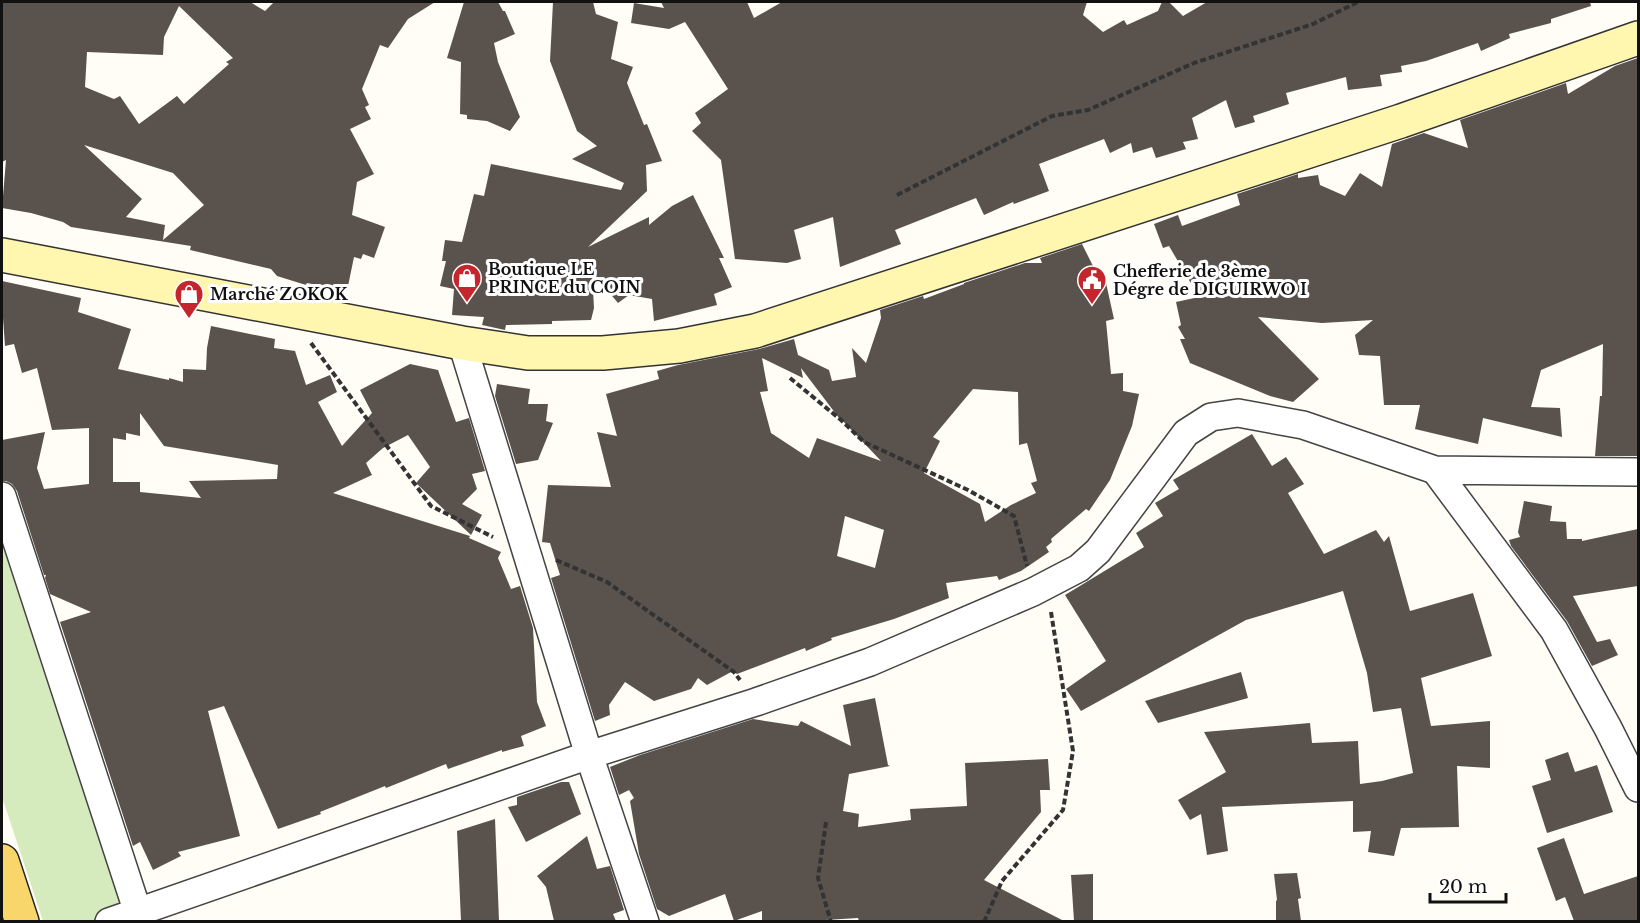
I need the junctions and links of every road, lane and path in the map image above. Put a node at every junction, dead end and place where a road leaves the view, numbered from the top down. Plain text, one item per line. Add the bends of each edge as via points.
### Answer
1 (1358, 2) edge
2 (1638, 38) edge
3 (897, 195) dead end
4 (2, 255) edge
5 (462, 343) junction
6 (790, 378) dead end
7 (1435, 470) junction
8 (1638, 472) edge
9 (2, 496) edge
10 (1040, 589) junction
11 (589, 755) junction
12 (1638, 788) edge
13 (826, 822) dead end
14 (2, 861) edge
15 (139, 916) edge
16 (22, 921) edge
17 (109, 921) edge
18 (645, 921) edge
19 (831, 921) edge
20 (984, 921) edge

1 - 3 path via 1313,24 1194,63 1088,110 1052,116
2 - 5 main road via 1390,125 755,330 679,346 603,353 528,353
4 - 5 main road
5 - 11 street
6 - 10 path via 864,442 1014,516
7 - 8 street
7 - 10 street via 1303,425 1238,413 1211,417 1186,433 1098,551 1079,568
7 - 12 street via 1554,630
9 - 15 street
10 - 11 street via 870,662
10 - 20 path via 1073,751 1063,810 1002,881
11 - 15 street
11 - 18 street
13 - 19 path via 818,878
14 - 16 main road
15 - 17 street

